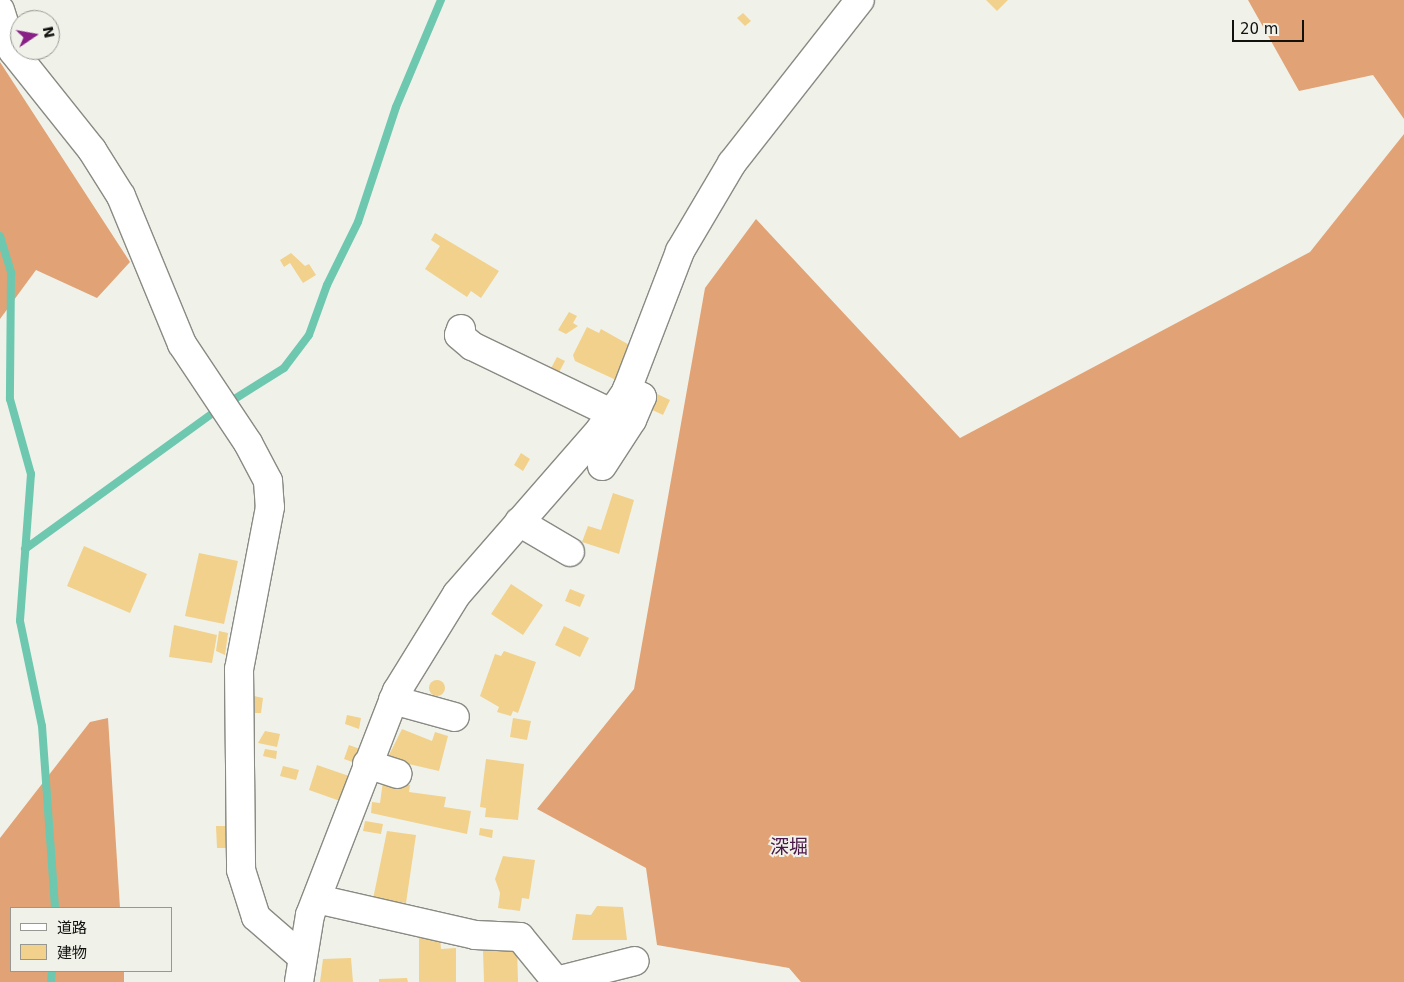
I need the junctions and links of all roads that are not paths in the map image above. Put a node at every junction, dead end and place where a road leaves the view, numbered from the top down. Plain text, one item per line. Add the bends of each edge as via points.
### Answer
1 (860, 0) edge
2 (0, 10) edge
3 (461, 329) dead end
4 (628, 389) junction
5 (612, 413) junction
6 (602, 466) dead end
7 (517, 518) junction
8 (570, 552) dead end
9 (393, 700) junction
10 (455, 717) dead end
11 (366, 764) junction
12 (397, 774) dead end
13 (317, 899) junction
14 (635, 961) dead end
15 (300, 969) edge

1 - 4 street via 732,163 684,243
2 - 15 street via 12,51 92,150 121,196 182,344 268,481 270,507 239,670 241,870 256,917
3 - 5 street via 459,336 472,346
4 - 5 street
4 - 6 street via 642,397 632,420
5 - 7 street
7 - 8 street
7 - 9 street via 457,594
9 - 10 street
9 - 11 street
11 - 12 street
11 - 13 street
13 - 14 street via 475,934 520,937 556,981
13 - 15 street

